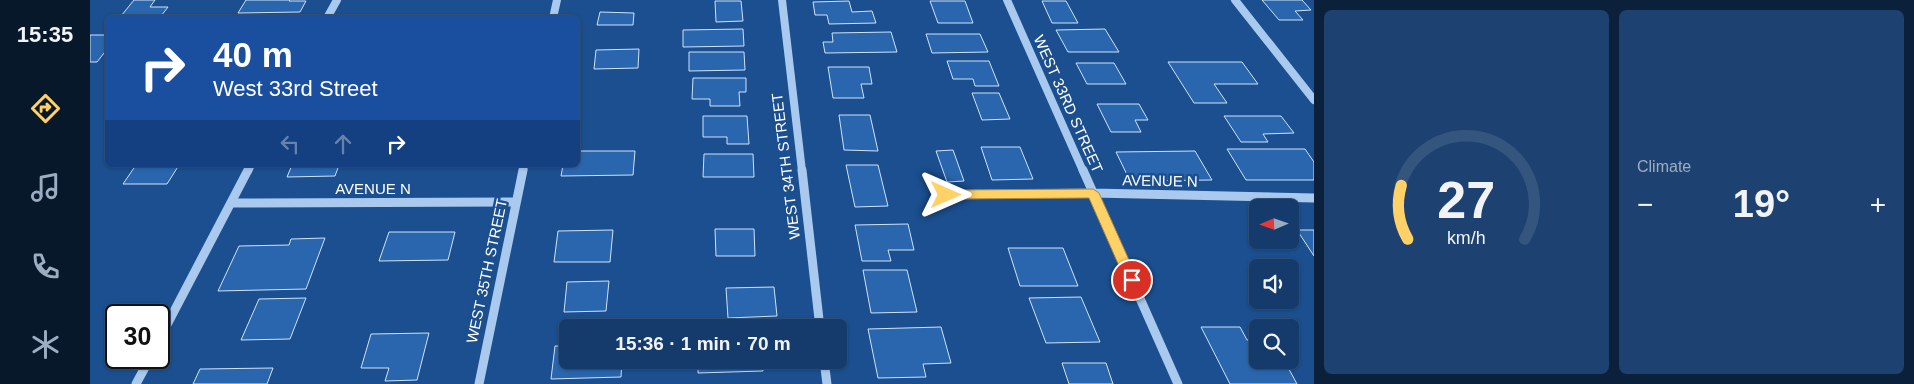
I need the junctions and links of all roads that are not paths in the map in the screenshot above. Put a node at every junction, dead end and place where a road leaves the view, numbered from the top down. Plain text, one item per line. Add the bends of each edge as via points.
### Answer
1 (337, 0) edge
2 (557, 0) edge
3 (782, 0) edge
4 (1007, 0) edge
5 (1235, 0) edge
6 (330, 15) edge
7 (554, 15) edge
8 (1314, 100) edge
9 (250, 167) edge
10 (524, 167) edge
11 (1093, 193) junction
12 (946, 195) dead end
13 (1314, 198) edge
14 (516, 202) junction
15 (231, 204) junction
16 (170, 319) edge
17 (819, 319) edge
18 (144, 369) edge
19 (825, 369) edge
20 (136, 384) edge
21 (479, 384) edge
22 (827, 384) edge
23 (1178, 384) edge

1 - 6 street
2 - 7 street
3 - 17 street, WEST 34TH STREET
4 - 11 street, WEST 33RD STREET
5 - 8 street
9 - 15 street
10 - 14 street, WEST 35TH STREET
11 - 12 street, AVENUE N
11 - 13 street, AVENUE N
11 - 23 street, WEST 33RD STREET
14 - 15 street, AVENUE N
14 - 21 street, WEST 35TH STREET
15 - 16 street
18 - 20 street
19 - 22 street

